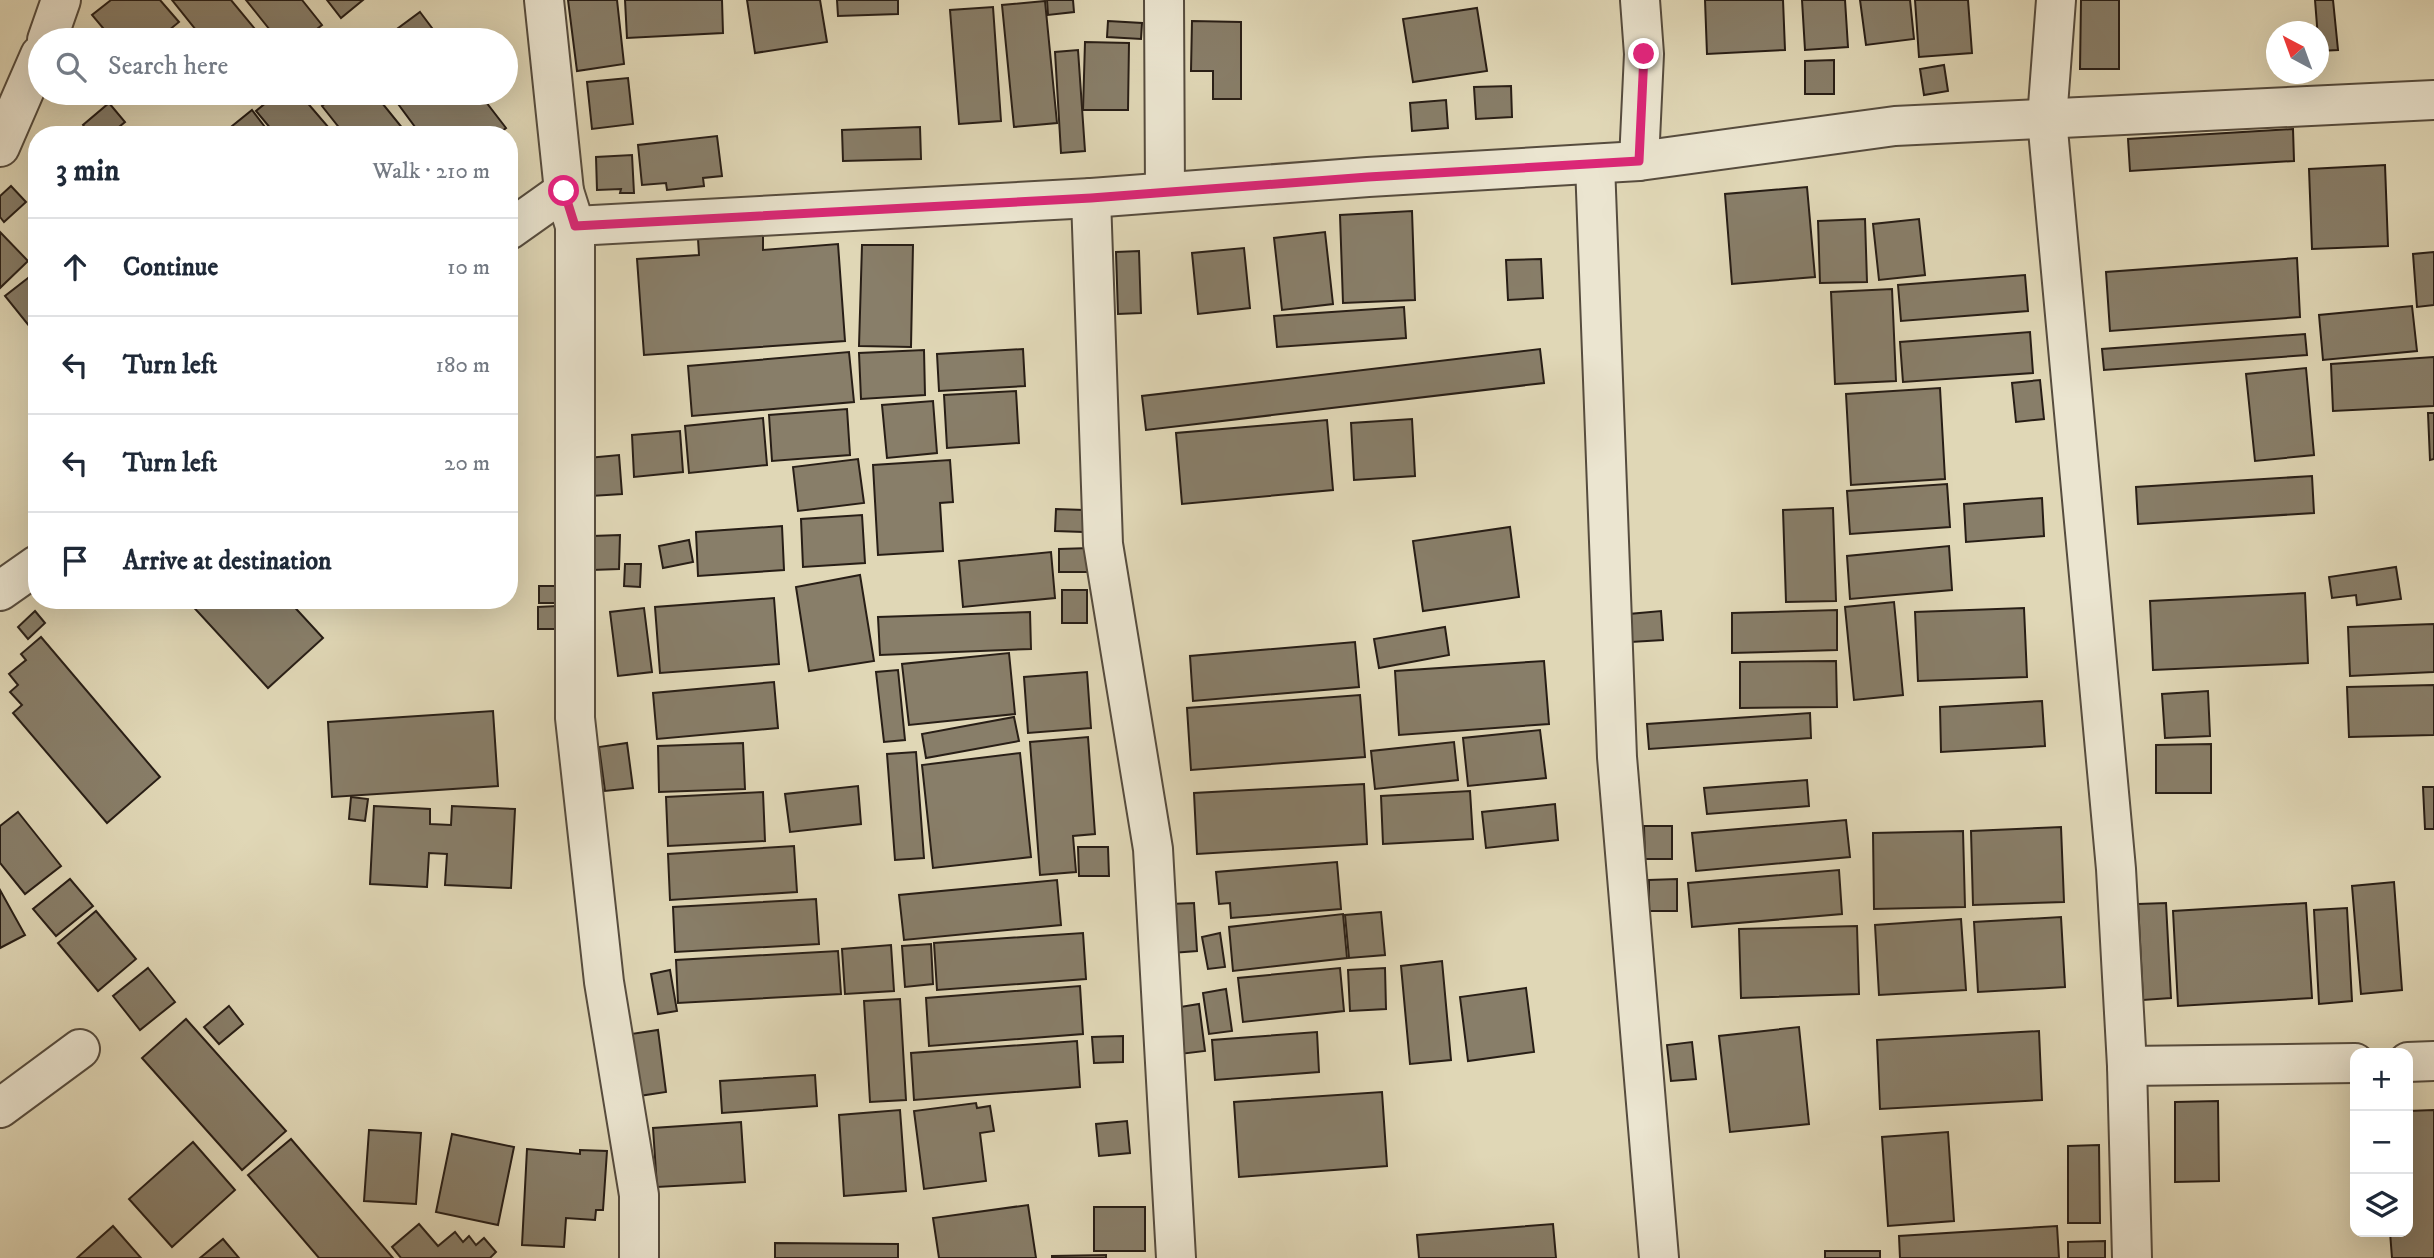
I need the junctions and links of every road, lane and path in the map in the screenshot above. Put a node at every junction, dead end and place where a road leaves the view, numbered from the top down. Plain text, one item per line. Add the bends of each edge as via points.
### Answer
1 (61, 0) edge
2 (544, 0) edge
3 (1164, 0) edge
4 (1640, 0) edge
5 (2056, 0) edge
6 (51, 28) edge
7 (28, 83) edge
8 (2434, 100) edge
9 (2047, 119) junction
10 (0, 147) edge
11 (1639, 161) junction
12 (1595, 164) junction
13 (1166, 192) junction
14 (1091, 198) junction
15 (569, 209) junction
16 (518, 227) edge
17 (28, 571) edge
18 (0, 591) edge
19 (80, 1049) dead end
20 (2434, 1061) edge
21 (2413, 1062) edge
22 (2350, 1063) edge
23 (2127, 1066) junction
24 (0, 1108) edge
25 (639, 1258) edge
26 (1176, 1258) edge
27 (1659, 1258) edge
28 (2132, 1258) edge

1 - 6 street
2 - 15 street
3 - 13 street
4 - 11 street via 1644,54
5 - 9 street
7 - 10 street
8 - 9 street
9 - 11 street via 1895,126
9 - 23 street via 2116,869
11 - 12 street
12 - 13 street
12 - 27 street via 1617,757
13 - 14 street
14 - 15 street
14 - 26 street via 1103,544 1153,849
15 - 16 street
15 - 25 street via 575,718 604,982 639,1195
17 - 18 street
19 - 24 street
20 - 21 street
22 - 23 street
23 - 28 street

